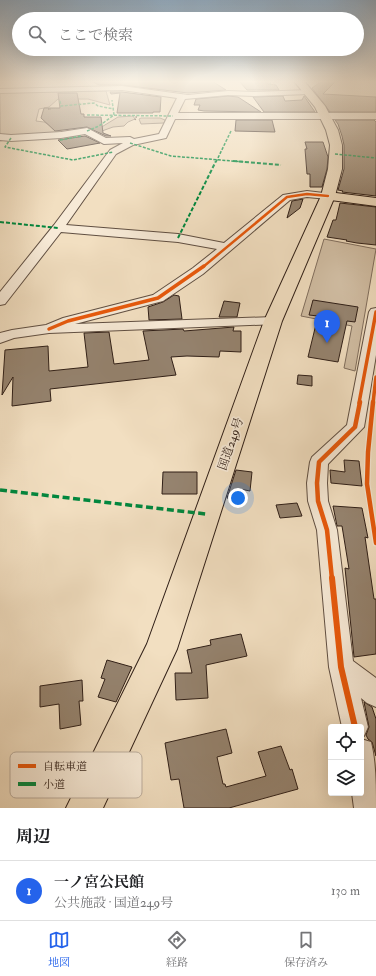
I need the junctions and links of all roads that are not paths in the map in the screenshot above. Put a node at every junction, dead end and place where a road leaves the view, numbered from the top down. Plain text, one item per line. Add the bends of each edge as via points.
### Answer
1 (171, 119) edge
2 (230, 119) edge
3 (327, 119) edge
4 (231, 131) dead end
5 (0, 137) edge
6 (146, 139) junction
7 (328, 196) junction
8 (376, 202) edge
9 (58, 228) junction
10 (227, 247) junction
11 (0, 301) edge
12 (376, 312) edge
13 (273, 321) junction
14 (49, 329) junction
15 (0, 338) edge
16 (341, 667) junction
17 (376, 694) edge
18 (354, 724) edge
19 (111, 752) edge
20 (366, 762) edge
21 (89, 798) edge
22 (84, 808) edge
23 (368, 808) edge

1 - 6 street via 163,136
2 - 4 street
3 - 7 main road, 国道249号 via 336,145 335,169
5 - 6 street via 61,135 87,131 104,141
6 - 9 street via 130,143 113,152
7 - 8 main road
7 - 10 street via 307,194 287,197
7 - 13 main road, 国道249号
9 - 10 street via 178,238
9 - 11 street
10 - 14 street via 198,271 158,298 68,321
12 - 16 street via 355,427 319,462 318,501 327,530
13 - 14 street
13 - 19 main road, 国道249号 via 161,649
14 - 15 street
16 - 17 street
16 - 18 street
20 - 23 street
21 - 22 main road, 国道249号

